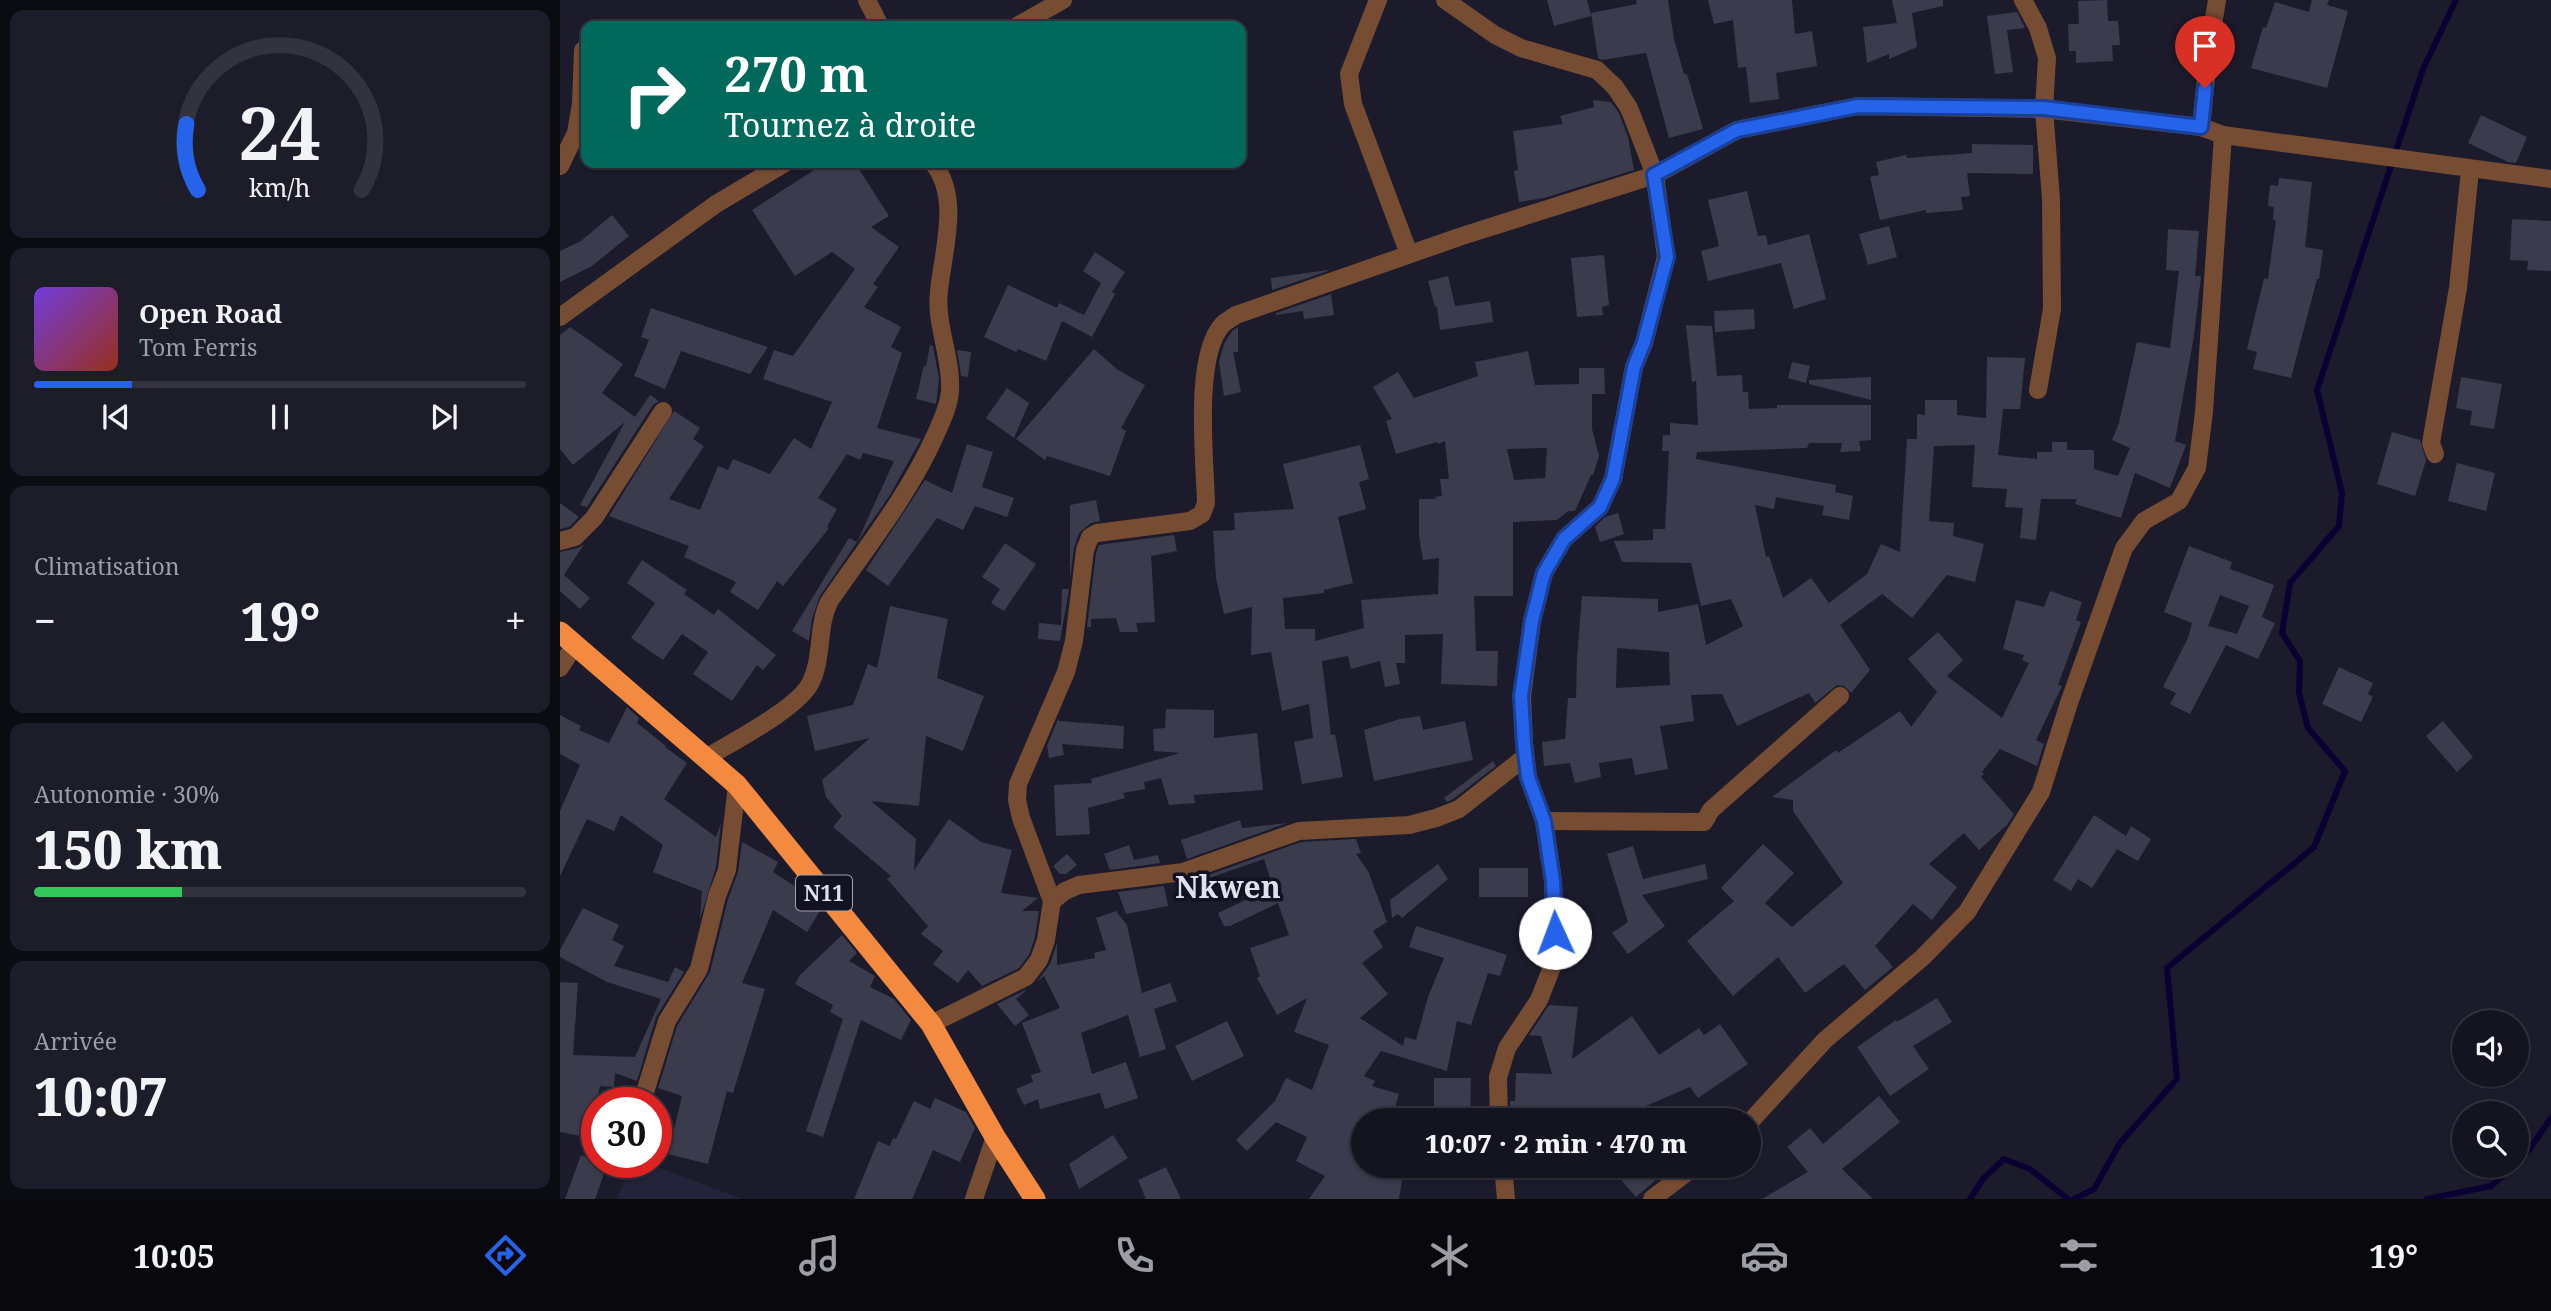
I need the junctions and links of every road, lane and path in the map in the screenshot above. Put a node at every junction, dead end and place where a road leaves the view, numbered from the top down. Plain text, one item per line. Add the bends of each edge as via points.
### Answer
1 (867, 0) edge
2 (1063, 0) edge
3 (1378, 0) edge
4 (1445, 0) edge
5 (2023, 0) edge
6 (2217, 0) edge
7 (878, 21) edge
8 (1026, 21) edge
9 (581, 96) edge
10 (2044, 108) junction
11 (2201, 127) junction
12 (2224, 135) junction
13 (560, 166) edge
14 (777, 168) edge
15 (937, 168) edge
16 (2470, 170) junction
17 (1654, 175) junction
18 (2551, 179) edge
19 (1409, 254) junction
20 (560, 317) edge
21 (2038, 390) dead end
22 (663, 411) dead end
23 (2435, 454) dead end
24 (560, 541) edge
25 (567, 639) edge
26 (560, 668) edge
27 (1840, 696) dead end
28 (1525, 757) junction
29 (706, 758) junction
30 (737, 785) junction
31 (1544, 821) junction
32 (1052, 901) junction
33 (931, 1024) junction
34 (647, 1087) edge
35 (1499, 1108) edge
36 (1761, 1110) edge
37 (995, 1137) junction
38 (1504, 1178) edge
39 (1679, 1178) edge
40 (974, 1199) edge
41 (1034, 1199) edge
42 (1506, 1199) edge
43 (1652, 1199) edge

1 - 7 street
2 - 8 street
3 - 19 street via 1349,74 1349,89
4 - 17 street via 1521,48 1597,70 1629,108
5 - 10 street via 2047,58
6 - 11 street
9 - 13 street via 576,133
10 - 11 street
10 - 17 street via 1858,106 1737,130
10 - 21 street via 2052,309
11 - 12 street
12 - 16 street
12 - 36 street via 2197,468 2179,501 2144,521 2124,548 2041,792 1968,912 1922,958 1825,1040
14 - 20 street via 716,204
15 - 29 street via 947,193 948,228 938,304 949,370 950,393 944,414 914,479 829,602 822,616 811,681 798,700
16 - 18 street
16 - 23 street via 2458,288 2431,443
17 - 19 street
17 - 28 street via 1667,257 1634,367 1613,479 1600,507 1564,539 1544,573 1521,696
19 - 32 street via 1236,315 1223,324 1214,338 1203,392 1206,503 1202,514 1190,521 1090,537 1066,672 1018,784 1021,818
22 - 24 street via 593,518 575,537
25 - 26 street
25 - 29 highway, N11
27 - 31 street via 1711,810 1704,822
28 - 31 street
28 - 32 street via 1459,809 1436,818 1409,825 1299,831 1184,872 1079,885
29 - 30 highway, N11
30 - 33 highway, N11
30 - 34 street via 727,870 699,969 667,1021
31 - 35 street via 1553,881 1552,967 1539,1000 1507,1048 1498,1077
32 - 33 street via 1046,940 1026,977
33 - 37 highway, N11
37 - 40 street
37 - 41 highway, N11
38 - 42 street
39 - 43 street

